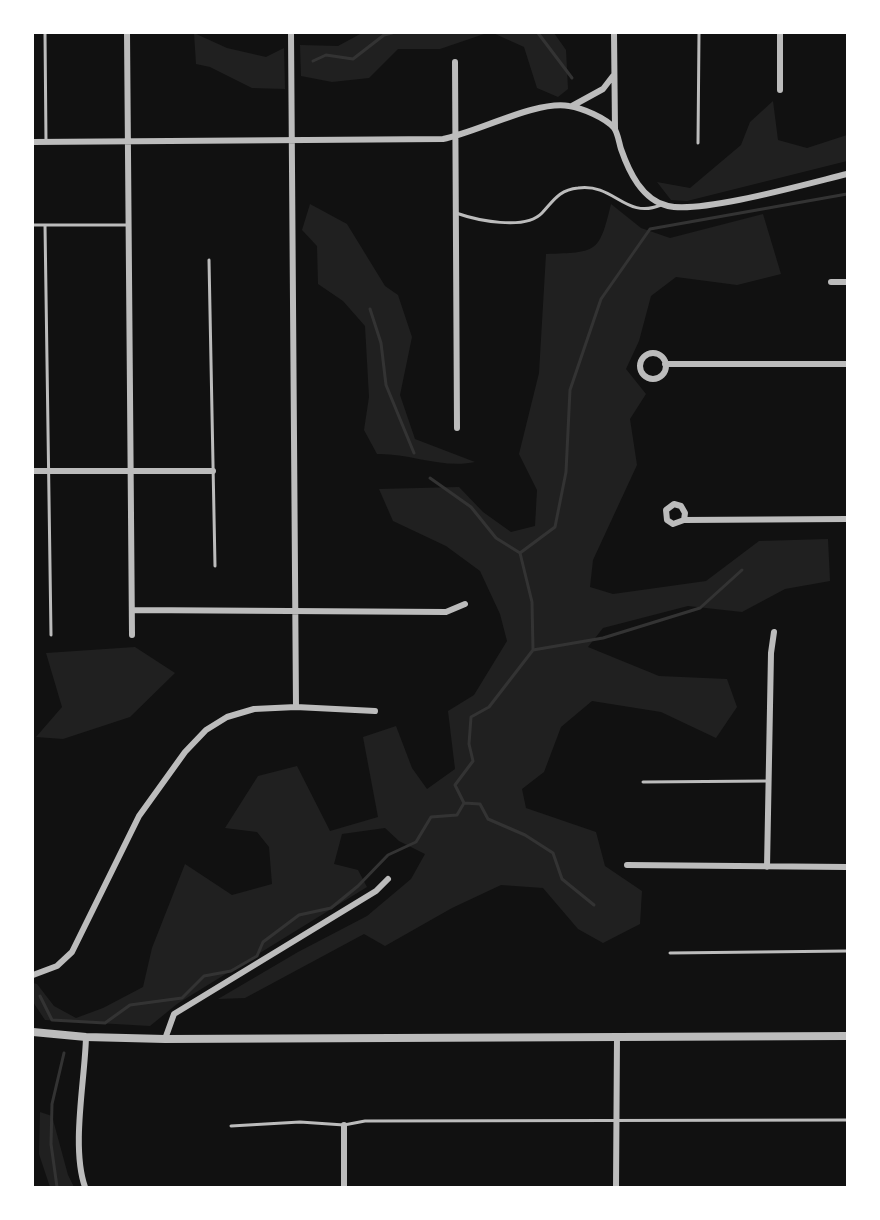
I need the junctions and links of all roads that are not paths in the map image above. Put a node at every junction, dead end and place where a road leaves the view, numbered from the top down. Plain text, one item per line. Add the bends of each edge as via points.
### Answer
1 (45, 33) edge
2 (127, 33) edge
3 (291, 33) edge
4 (614, 33) edge
5 (699, 33) edge
6 (780, 33) edge
7 (455, 62) dead end
8 (614, 76) junction
9 (780, 90) dead end
10 (572, 106) junction
11 (615, 129) junction
12 (455, 136) junction
13 (291, 140) junction
14 (128, 141) junction
15 (33, 142) edge
16 (46, 142) junction
17 (698, 143) dead end
18 (847, 174) edge
19 (662, 204) junction
20 (456, 213) junction
21 (33, 225) edge
22 (45, 225) junction
23 (128, 225) junction
24 (209, 260) dead end
25 (831, 282) dead end
26 (847, 282) edge
27 (665, 364) junction
28 (847, 364) edge
29 (458, 428) dead end
30 (130, 470) junction
31 (33, 471) edge
32 (49, 471) junction
33 (213, 471) junction
34 (847, 519) edge
35 (684, 520) dead end
36 (214, 566) dead end
37 (465, 604) dead end
38 (132, 610) junction
39 (296, 613) junction
40 (774, 632) dead end
41 (51, 635) dead end
42 (132, 635) dead end
43 (296, 707) junction
44 (375, 711) dead end
45 (768, 781) junction
46 (643, 782) dead end
47 (627, 865) dead end
48 (767, 867) junction
49 (847, 867) edge
50 (388, 879) dead end
51 (847, 951) edge
52 (670, 953) dead end
53 (33, 975) edge
54 (33, 1032) edge
55 (847, 1036) edge
56 (86, 1037) junction
57 (617, 1037) junction
58 (165, 1039) junction
59 (616, 1120) junction
60 (847, 1120) edge
61 (344, 1125) junction
62 (231, 1126) dead end
63 (85, 1187) edge
64 (344, 1187) edge
65 (616, 1187) edge

1 - 16 lane
2 - 14 street
3 - 13 street
4 - 8 street
5 - 17 lane
6 - 9 street
7 - 12 street
8 - 10 street via 597,93
8 - 11 street
10 - 11 street
10 - 12 street via 549,105
11 - 19 street via 636,181 649,197
12 - 13 street
12 - 20 street
13 - 14 street
13 - 39 street
14 - 16 street
14 - 23 street
15 - 16 street
18 - 19 street via 697,207
19 - 20 lane via 648,210 631,206 597,188 578,188 554,196 543,212 527,220 490,221
20 - 29 street
21 - 22 lane
22 - 23 lane
22 - 32 lane
23 - 30 street
24 - 33 lane
25 - 26 street
27 - 27 street via 660,355 651,353 643,357 640,369 653,378 662,374
27 - 28 street
30 - 32 street
30 - 33 street
30 - 38 street
31 - 32 street
32 - 41 lane
33 - 36 lane
34 - 35 street
37 - 39 street via 446,612
38 - 39 street
38 - 42 street
39 - 43 street
40 - 45 street
43 - 44 street
43 - 53 street via 241,712 219,722 196,740 139,816 72,952 57,966
45 - 46 lane
45 - 48 street
47 - 48 street
48 - 49 street
50 - 58 street via 376,891 174,1014
51 - 52 lane
54 - 56 street
55 - 57 street
56 - 58 street
56 - 63 street via 80,1139
57 - 58 street
57 - 59 street
59 - 60 lane
59 - 61 lane via 365,1121
59 - 65 street
61 - 62 lane via 300,1122
61 - 64 street

